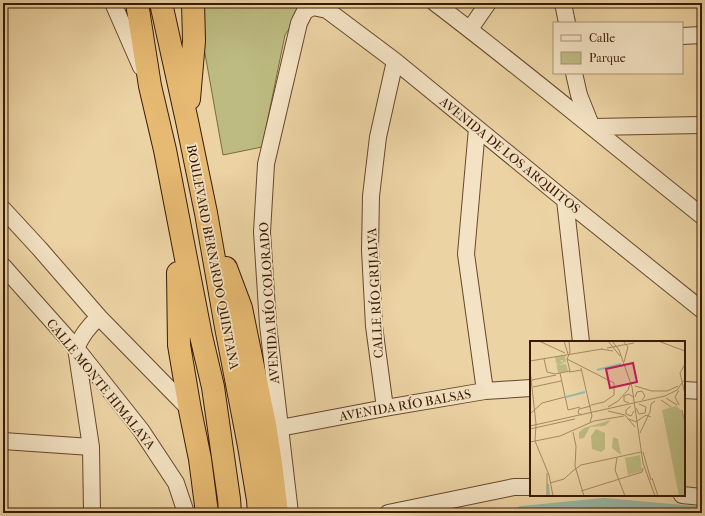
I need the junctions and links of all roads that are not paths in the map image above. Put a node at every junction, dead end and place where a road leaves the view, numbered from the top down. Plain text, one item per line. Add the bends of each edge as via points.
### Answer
1 (113, 3) edge
2 (136, 3) edge
3 (161, 3) edge
4 (193, 3) edge
5 (435, 3) edge
6 (488, 3) edge
7 (563, 3) edge
8 (313, 7) joint
9 (567, 22) edge
10 (470, 29) junction
11 (702, 35) edge
12 (683, 36) edge
13 (395, 61) junction
14 (574, 74) edge
15 (150, 86) junction
16 (187, 121) junction
17 (702, 125) edge
18 (592, 127) junction
19 (477, 128) junction
20 (565, 200) junction
21 (3, 209) edge
22 (700, 212) edge
23 (208, 221) junction
24 (179, 224) junction
25 (3, 266) edge
26 (702, 310) edge
27 (99, 317) junction
28 (581, 341) edge
29 (76, 348) junction
30 (530, 388) edge
31 (685, 390) edge
32 (485, 391) junction
33 (702, 391) edge
34 (385, 408) junction
35 (190, 410) junction
36 (280, 428) junction
37 (3, 441) edge
38 (91, 447) junction
39 (530, 487) edge
40 (685, 495) edge
41 (702, 497) edge
42 (185, 512) edge
43 (92, 513) edge
44 (207, 513) edge
45 (230, 513) edge
46 (259, 513) edge
47 (277, 513) edge
48 (290, 513) edge
49 (388, 513) edge

1 - 15 street
2 - 15 highway, BOULEVARD BERNARDO QUINTANA
3 - 16 highway, BOULEVARD BERNARDO QUINTANA
4 - 16 highway via 194,41
5 - 10 street
6 - 10 street
7 - 9 street
8 - 13 street, AVENIDA DE LOS ARQUITOS via 327,10
8 - 36 street, AVENIDA RÍO COLORADO via 305,11 299,23 266,164 262,232 268,325
10 - 18 street
11 - 12 street
13 - 19 street, AVENIDA DE LOS ARQUITOS
13 - 34 street, CALLE RÍO GRIJALVA via 378,137 371,196 370,250 374,326
14 - 18 street
15 - 24 highway, BOULEVARD BERNARDO QUINTANA
16 - 23 highway, BOULEVARD BERNARDO QUINTANA
17 - 18 street
18 - 22 street
19 - 20 street, AVENIDA DE LOS ARQUITOS
19 - 32 street via 466,254
20 - 26 street, AVENIDA DE LOS ARQUITOS
20 - 28 street
21 - 27 street
23 - 46 highway, BOULEVARD BERNARDO QUINTANA
23 - 47 highway via 241,308 265,425
24 - 35 highway via 179,346
24 - 45 highway, BOULEVARD BERNARDO QUINTANA via 213,387
25 - 29 street, CALLE MONTE HIMALAYA
27 - 29 street via 88,327
27 - 35 street
29 - 38 street
29 - 42 street, CALLE MONTE HIMALAYA via 150,443 176,483
30 - 32 street, AVENIDA RÍO BALSAS
31 - 33 street
32 - 34 street, AVENIDA RÍO BALSAS
34 - 36 street, AVENIDA RÍO BALSAS
35 - 44 highway
36 - 48 street, AVENIDA RÍO COLORADO
37 - 38 street
38 - 43 street
39 - 49 street via 514,487
40 - 41 street

